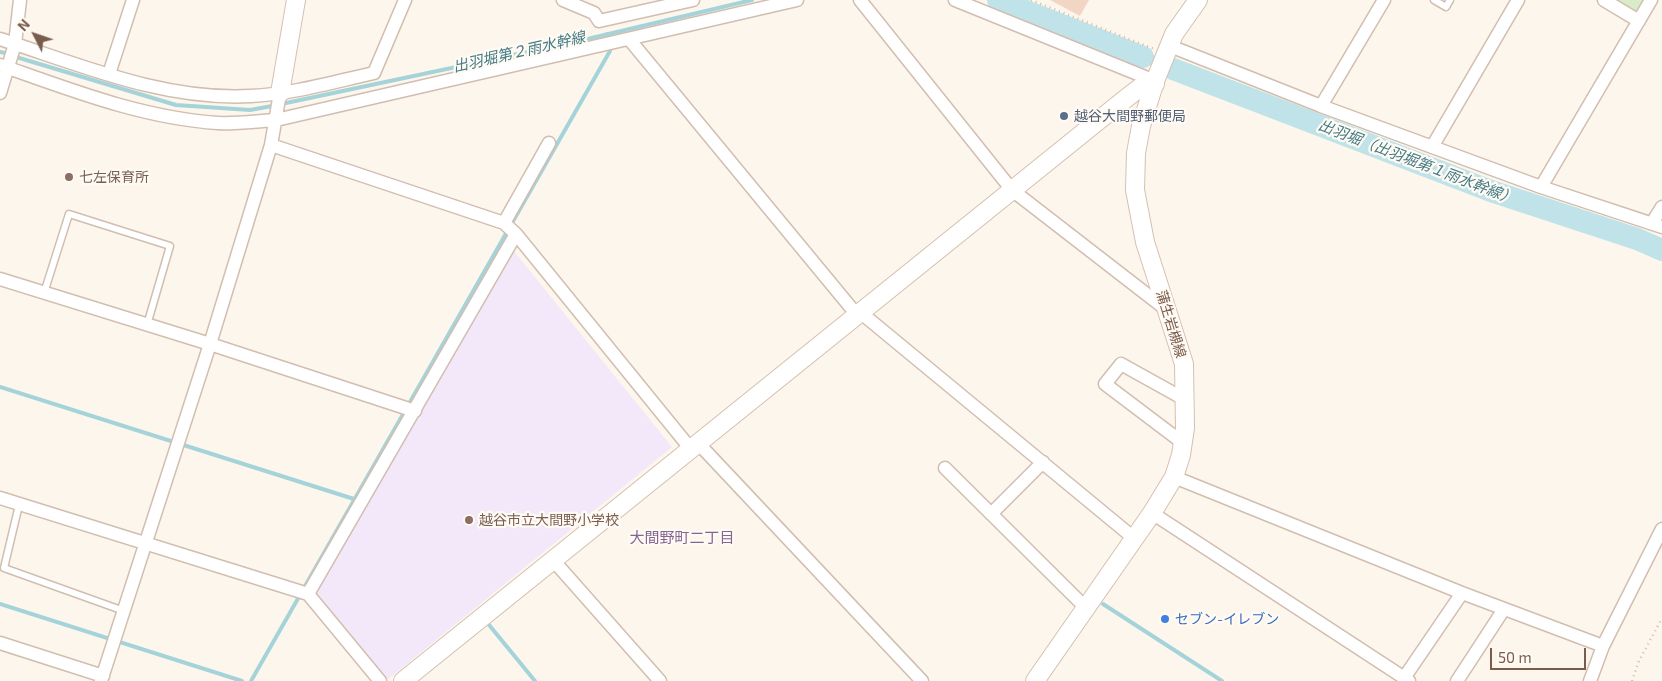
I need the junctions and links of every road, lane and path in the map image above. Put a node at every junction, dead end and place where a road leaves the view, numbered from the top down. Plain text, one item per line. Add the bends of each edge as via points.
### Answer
1 (20, 0) edge
2 (133, 0) edge
3 (296, 0) edge
4 (405, 0) edge
5 (693, 0) edge
6 (798, 0) edge
7 (860, 0) edge
8 (955, 0) edge
9 (1032, 0) edge
10 (1198, 0) edge
11 (1384, 0) edge
12 (1434, 0) edge
13 (1450, 0) edge
14 (1518, 0) edge
15 (1604, 0) edge
16 (1651, 0) edge
17 (571, 1) edge
18 (1639, 21) junction
19 (0, 39) edge
20 (629, 39) junction
21 (15, 44) junction
22 (1169, 50) junction
23 (4, 66) edge
24 (109, 74) junction
25 (1155, 83) junction
26 (0, 93) edge
27 (280, 93) junction
28 (1321, 106) junction
29 (276, 120) junction
30 (549, 143) dead end
31 (271, 144) junction
32 (1432, 147) junction
33 (1541, 187) junction
34 (1012, 190) junction
35 (1662, 207) edge
36 (504, 223) junction
37 (1657, 225) edge
38 (516, 234) junction
39 (0, 279) edge
40 (44, 293) junction
41 (1167, 310) junction
42 (859, 313) junction
43 (147, 325) junction
44 (210, 344) junction
45 (1184, 399) junction
46 (415, 411) junction
47 (1183, 443) junction
48 (694, 446) junction
49 (1043, 462) junction
50 (945, 468) dead end
51 (1174, 477) junction
52 (0, 498) edge
53 (19, 504) junction
54 (1152, 513) junction
55 (991, 514) junction
56 (1662, 529) edge
57 (1135, 538) junction
58 (145, 545) junction
59 (553, 560) junction
60 (1462, 593) junction
61 (308, 594) junction
62 (1086, 608) junction
63 (1504, 609) junction
64 (124, 612) junction
65 (1662, 618) edge
66 (0, 643) edge
67 (1602, 646) junction
68 (102, 678) edge
69 (1406, 679) edge
70 (380, 681) edge
71 (403, 681) edge
72 (660, 681) edge
73 (922, 681) edge
74 (1035, 681) edge
75 (1457, 681) edge
76 (1590, 681) edge
77 (1632, 681) edge

1 - 21 street
2 - 24 street
3 - 27 street
4 - 27 street via 374,73
5 - 17 street via 599,21 594,13
6 - 20 street
7 - 34 street
8 - 25 street
9 - 22 path
10 - 22 street, 蒲生岩槻線 via 1174,34
11 - 28 street
12 - 13 lane via 1446,7
14 - 32 street
15 - 18 street
16 - 18 street
18 - 33 street
19 - 21 street
20 - 29 street
20 - 42 street
21 - 23 street
21 - 24 street
22 - 25 street, 蒲生岩槻線
22 - 28 street
23 - 26 street
23 - 29 street via 113,105 219,123
24 - 27 street via 162,90 191,94 251,96
25 - 34 street via 1142,86
25 - 41 street, 蒲生岩槻線 via 1136,152 1135,190 1145,242
27 - 29 street
28 - 32 street
29 - 31 street
30 - 36 street
31 - 36 street
31 - 44 street
32 - 33 street
33 - 37 street
34 - 41 street
34 - 42 street
35 - 37 street
36 - 38 street
38 - 46 street
38 - 48 street
39 - 40 street
40 - 43 street
40 - 43 lane via 69,214 170,246
41 - 45 street, 蒲生岩槻線 via 1184,364
42 - 48 street
42 - 49 street
43 - 44 street
44 - 46 street
44 - 58 street
45 - 47 street, 蒲生岩槻線
45 - 47 street via 1121,364 1105,384
46 - 61 street
47 - 51 street, 蒲生岩槻線
48 - 59 street
48 - 73 street
49 - 55 street
49 - 57 street
50 - 55 street
51 - 54 street, 蒲生岩槻線
51 - 60 street
52 - 53 street
53 - 58 street
53 - 64 lane via 4,568
54 - 57 street, 蒲生岩槻線
54 - 69 street
55 - 62 street
56 - 67 street
57 - 62 street, 蒲生岩槻線
58 - 61 street
58 - 64 street
59 - 71 street
59 - 72 street
60 - 63 street
60 - 69 street
61 - 70 street
62 - 74 street, 蒲生岩槻線
63 - 67 street
63 - 75 street
64 - 68 street
65 - 77 path
66 - 68 street
67 - 76 street

